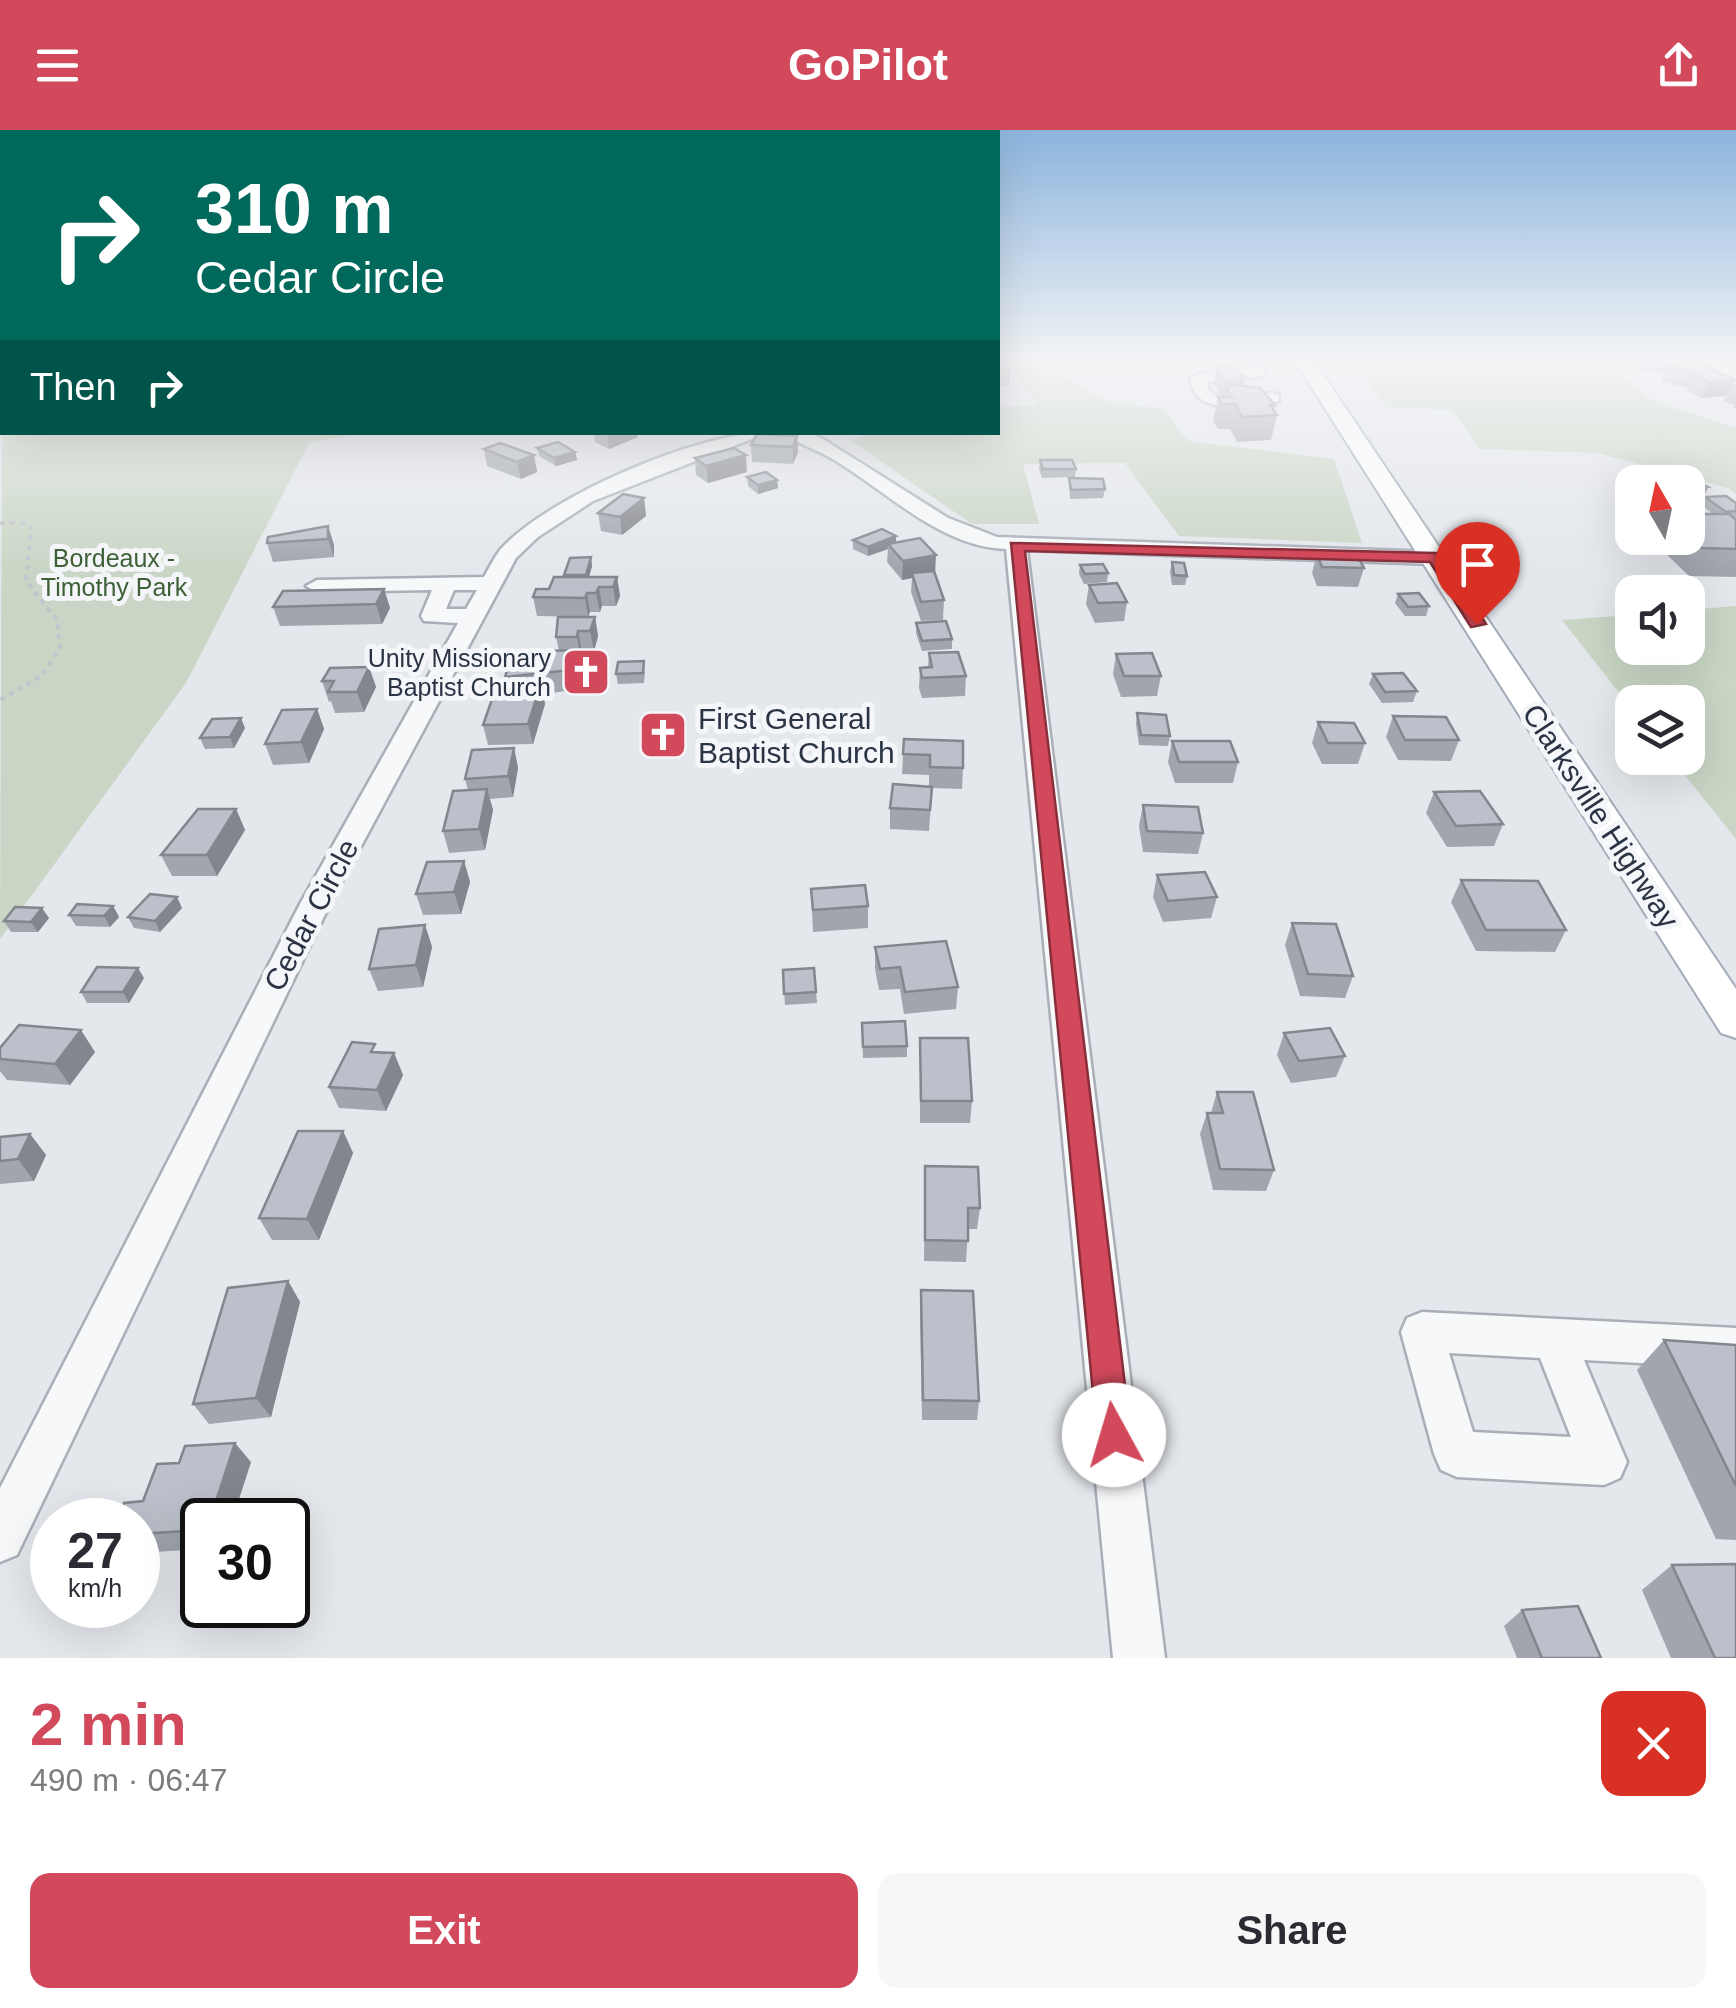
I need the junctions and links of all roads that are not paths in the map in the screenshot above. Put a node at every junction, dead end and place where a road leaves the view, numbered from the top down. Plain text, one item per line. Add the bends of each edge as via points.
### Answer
1 (1351, 429) edge
2 (752, 435) edge
3 (798, 435) edge
4 (1016, 546) junction
5 (1436, 558) junction
6 (492, 583) junction
7 (446, 584) junction
8 (316, 586) edge
9 (474, 616) junction
10 (1736, 1022) edge
11 (1553, 1338) dead end
12 (1736, 1348) edge
13 (0, 1538) edge
14 (1138, 1658) edge

1 - 5 main road, Clarksville Highway
2 - 6 street, Cedar Circle via 566,505 528,532
3 - 4 street via 952,529
4 - 5 street
4 - 14 street
5 - 10 main road, Clarksville Highway
6 - 7 street
6 - 9 street, Cedar Circle
7 - 8 street
7 - 9 street via 432,616
9 - 13 street, Cedar Circle via 310,912
11 - 12 street

